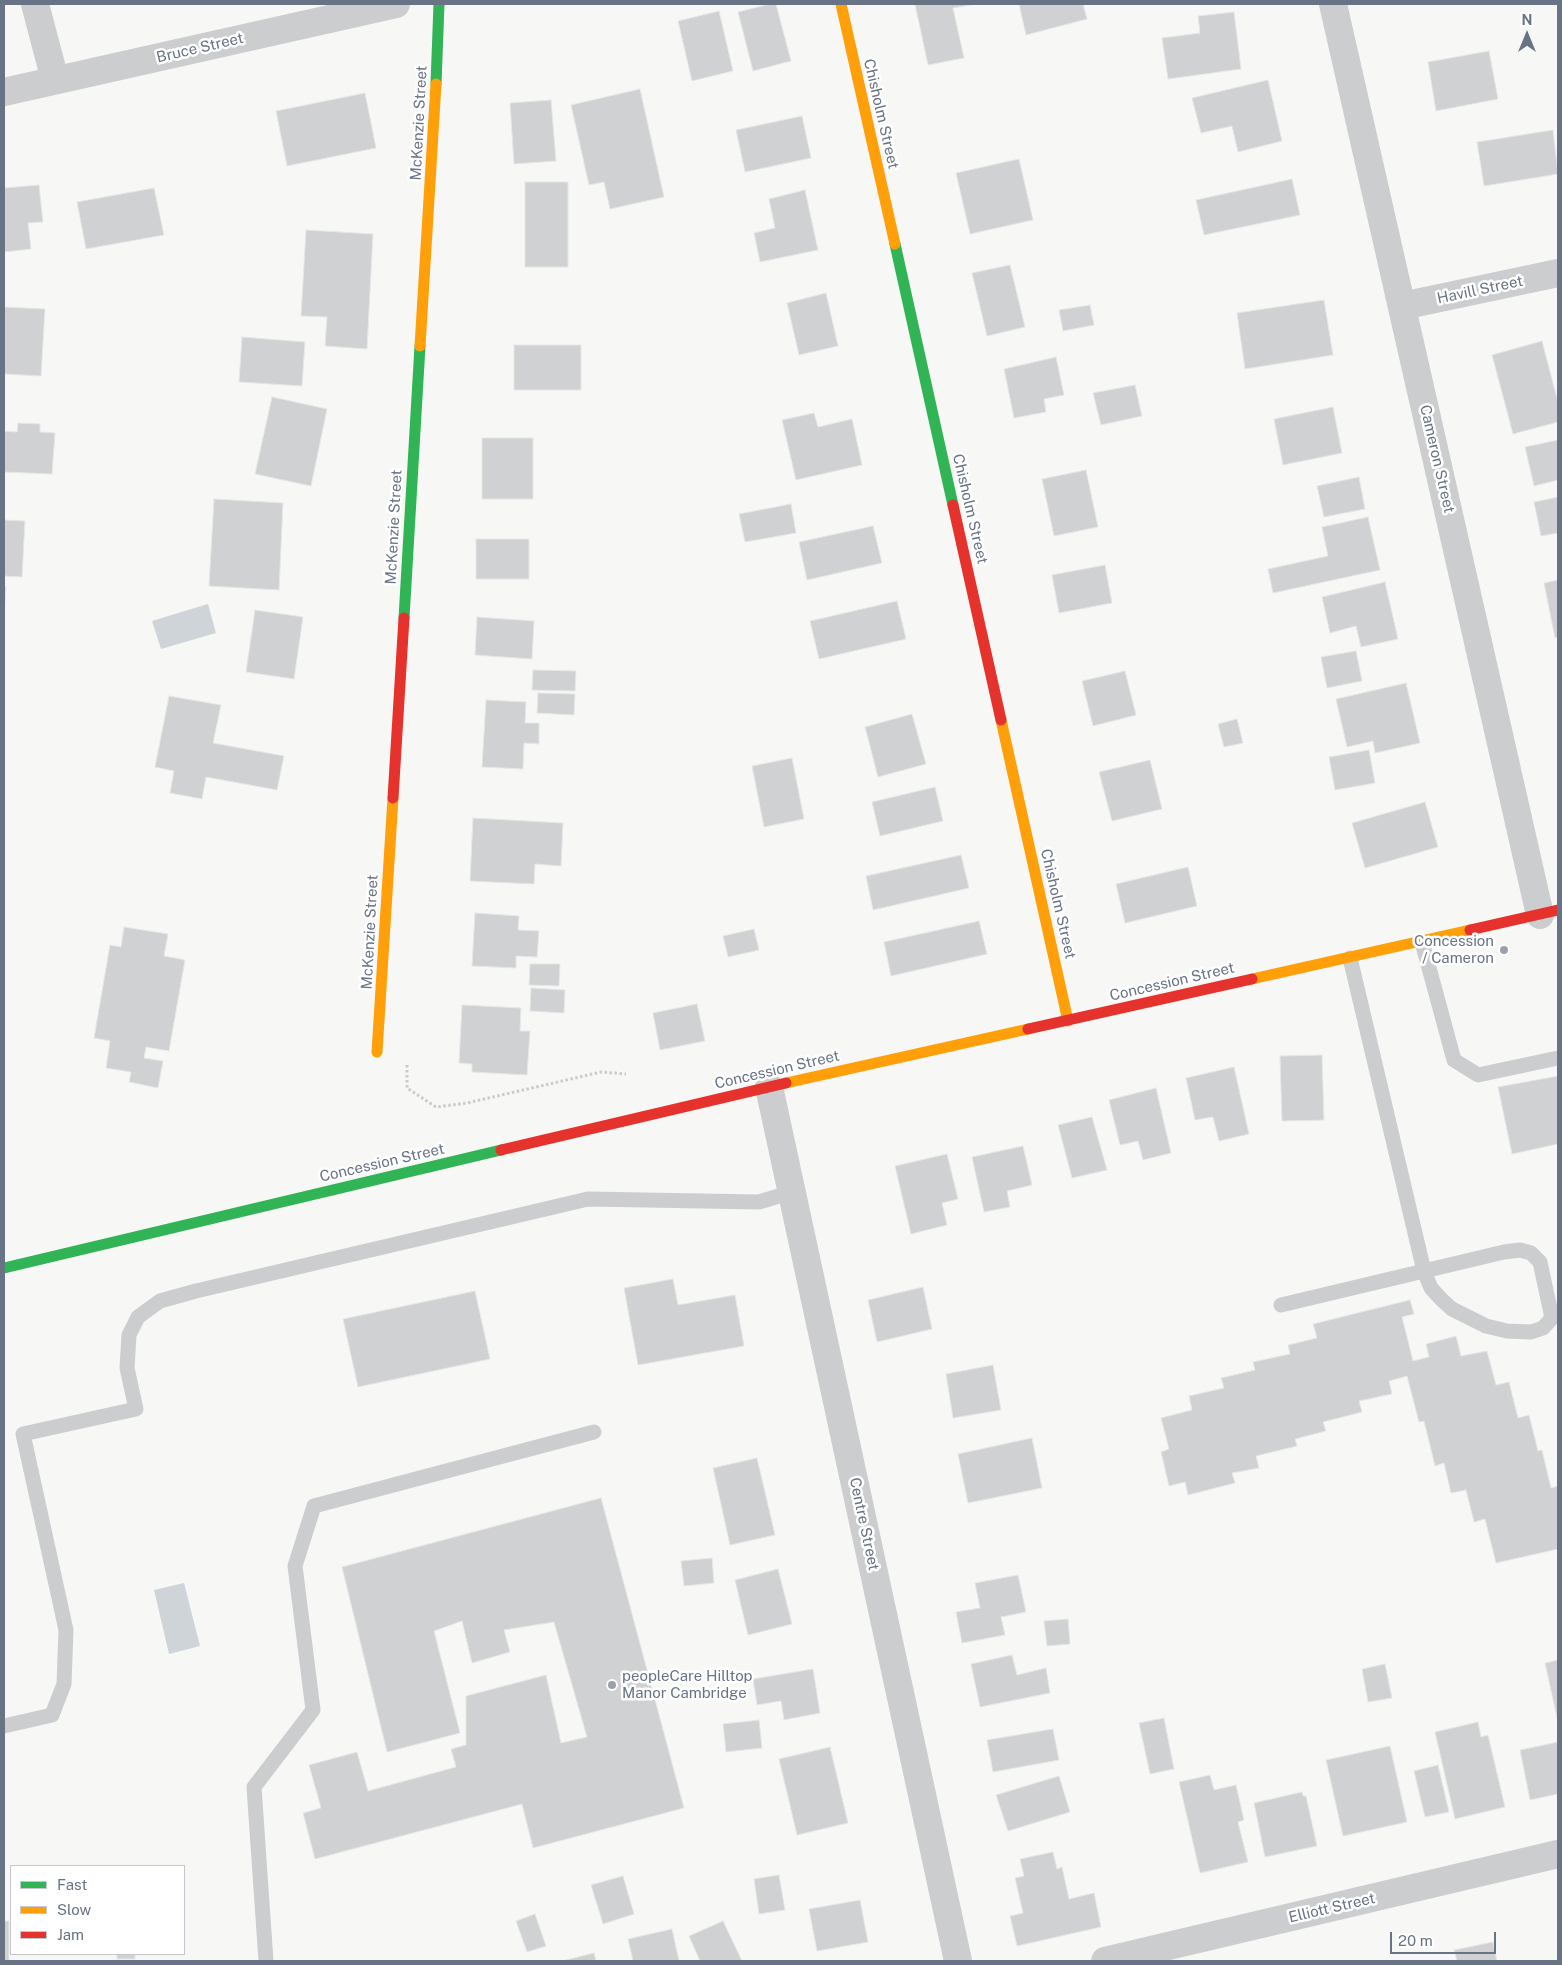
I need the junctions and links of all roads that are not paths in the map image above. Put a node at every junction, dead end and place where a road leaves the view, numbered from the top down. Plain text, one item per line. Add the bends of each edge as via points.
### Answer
1 (35, 4) edge
2 (396, 4) edge
3 (439, 4) edge
4 (842, 4) edge
5 (1333, 4) edge
6 (55, 80) junction
7 (4, 92) edge
8 (1558, 273) edge
9 (1402, 306) junction
10 (1549, 913) edge
11 (1422, 942) junction
12 (1350, 958) junction
13 (1068, 1021) junction
14 (377, 1052) dead end
15 (1558, 1058) edge
16 (769, 1087) junction
17 (792, 1192) junction
18 (4, 1268) edge
19 (1424, 1271) junction
20 (1281, 1305) dead end
21 (1555, 1317) edge
22 (594, 1432) dead end
23 (4, 1726) edge
24 (1558, 1854) edge
25 (266, 1961) edge
26 (958, 1961) edge
27 (1105, 1961) edge

1 - 6 street
2 - 6 street, Bruce Street
3 - 14 street, McKenzie Street
4 - 13 street, Chisholm Street
5 - 9 street, Cameron Street
6 - 7 street, Bruce Street
8 - 9 street, Havill Street
9 - 10 street, Cameron Street
10 - 11 street, Concession Street
11 - 12 street, Concession Street
11 - 15 lane via 1454,1060 1478,1075
12 - 13 street, Concession Street
12 - 19 lane
13 - 16 street, Concession Street
16 - 17 street, Centre Street
16 - 18 street, Concession Street
17 - 23 lane via 759,1202 588,1199 160,1301 138,1317 129,1335 127,1368 136,1409 23,1434 66,1630 64,1684 52,1715
17 - 26 street, Centre Street
19 - 20 lane
19 - 21 lane via 1431,1288 1452,1310 1486,1326 1531,1332 1544,1328
19 - 21 lane via 1504,1252 1520,1250 1531,1253 1540,1262
22 - 25 lane via 314,1506 295,1566 313,1710 254,1787
24 - 27 street, Elliott Street

